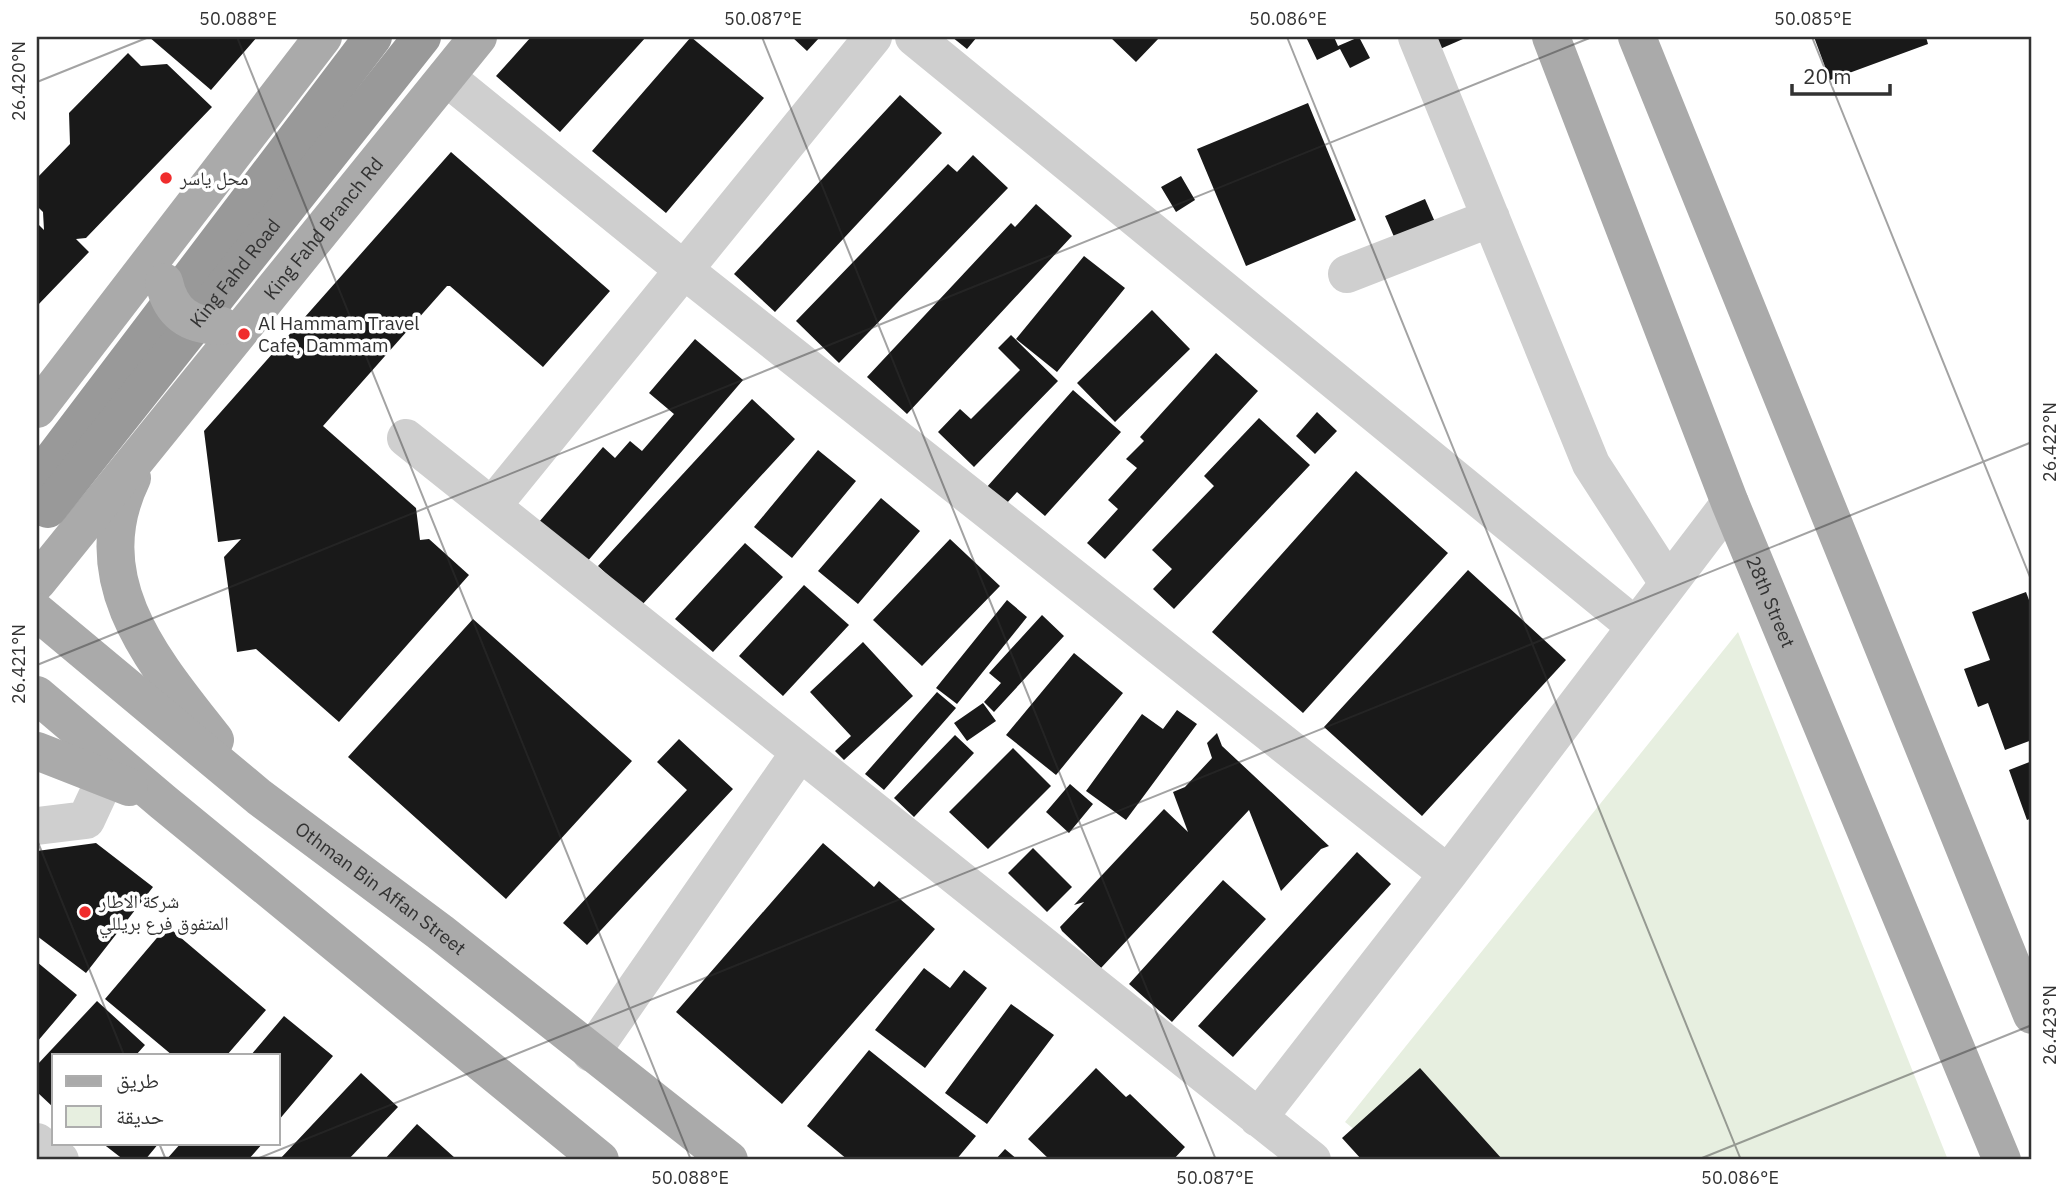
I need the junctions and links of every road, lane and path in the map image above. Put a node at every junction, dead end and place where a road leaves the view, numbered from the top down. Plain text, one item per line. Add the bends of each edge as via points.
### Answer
1 (323, 37) edge
2 (373, 37) edge
3 (422, 37) edge
4 (478, 37) edge
5 (873, 37) edge
6 (914, 37) edge
7 (1417, 37) edge
8 (1552, 37) edge
9 (1637, 37) edge
10 (446, 77) junction
11 (1491, 219) junction
12 (166, 241) junction
13 (684, 270) junction
14 (1347, 274) dead end
15 (237, 321) junction
16 (41, 400) edge
17 (406, 438) dead end
18 (150, 443) junction
19 (43, 494) edge
20 (1730, 503) junction
21 (492, 506) junction
22 (37, 582) edge
23 (1668, 583) junction
24 (37, 612) edge
25 (1635, 626) junction
26 (37, 695) edge
27 (37, 751) edge
28 (800, 752) junction
29 (106, 777) junction
30 (259, 797) junction
31 (163, 802) junction
32 (37, 827) edge
33 (1448, 874) junction
34 (2032, 1015) edge
35 (591, 1053) junction
36 (1258, 1118) junction
37 (37, 1142) edge
38 (60, 1160) edge
39 (600, 1160) edge
40 (729, 1160) edge
41 (1312, 1160) edge
42 (2002, 1160) edge

1 - 12 main road
2 - 19 highway, King Fahd Road
3 - 19 highway, King Fahd Road
4 - 10 main road, King Fahd Branch Rd
5 - 13 street
6 - 25 street
7 - 11 street
8 - 20 main road, 28th Street
9 - 34 main road
10 - 13 street
10 - 15 main road, King Fahd Branch Rd
11 - 14 street
11 - 23 street via 1591,464
12 - 15 main road, bridge via 164,282 167,297 177,310 206,326
12 - 16 main road
13 - 21 street
13 - 33 street
15 - 18 main road, King Fahd Branch Rd
17 - 21 street
18 - 22 main road, King Fahd Branch Rd
18 - 30 main road via 122,500 116,531 117,570 125,604 155,663
20 - 23 street
20 - 42 main road, 28th Street
21 - 28 street
23 - 25 street
24 - 30 main road, Othman Bin Affan Street
25 - 33 street
26 - 31 main road
27 - 29 main road
28 - 35 street
28 - 36 street
29 - 31 main road
29 - 32 street via 86,820
30 - 35 main road, Othman Bin Affan Street via 440,932
31 - 39 main road
33 - 36 street
35 - 40 main road, Othman Bin Affan Street
36 - 41 street
37 - 38 street

